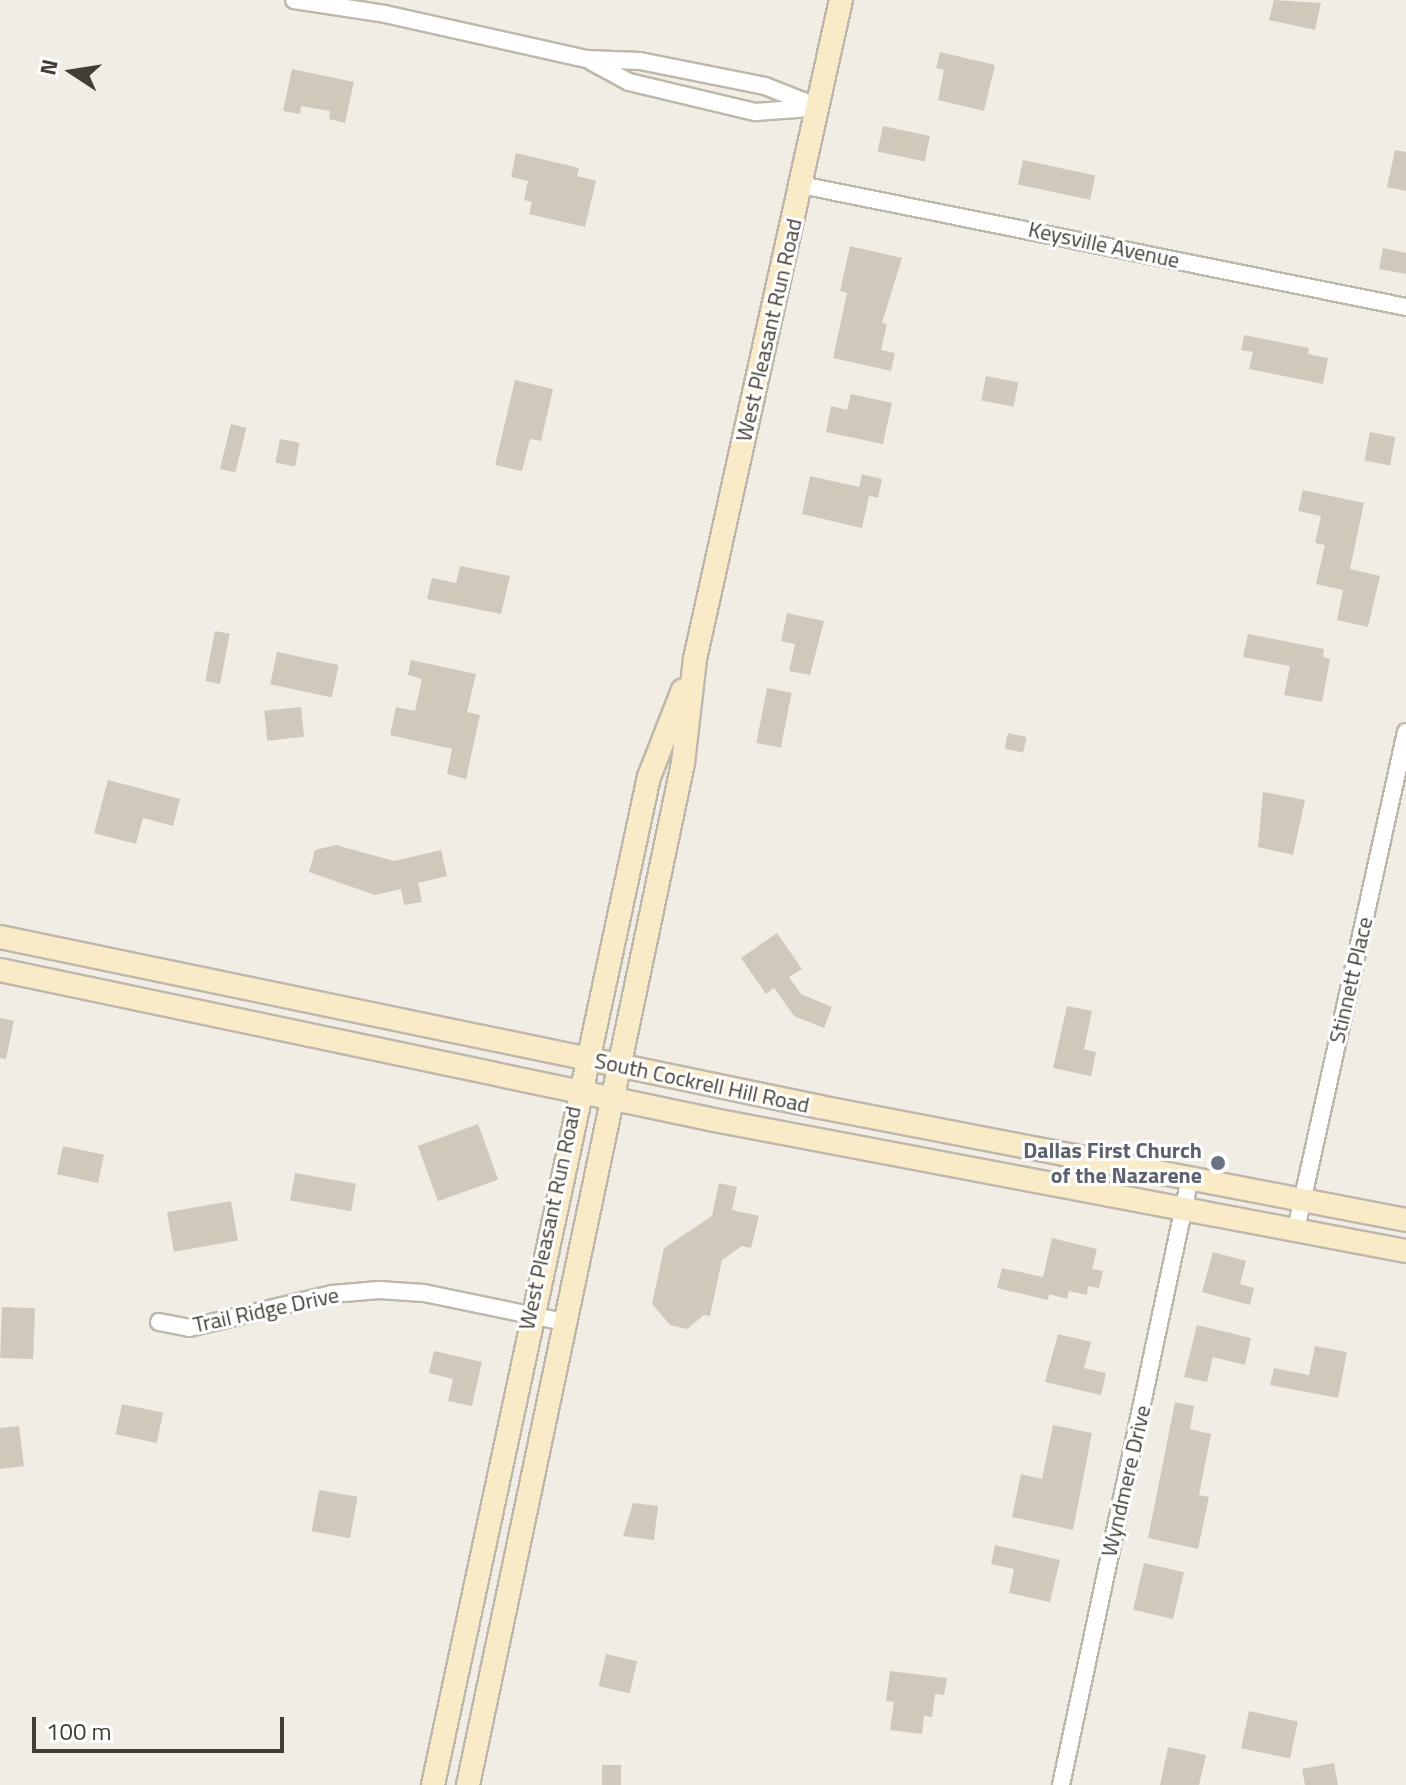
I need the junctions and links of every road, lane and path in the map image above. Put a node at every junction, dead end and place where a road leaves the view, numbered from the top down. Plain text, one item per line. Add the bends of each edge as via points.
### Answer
1 (294, 0) edge
2 (841, 0) edge
3 (587, 59) junction
4 (818, 107) junction
5 (801, 185) junction
6 (1406, 307) edge
7 (695, 659) junction
8 (1406, 732) edge
9 (0, 937) edge
10 (0, 970) edge
11 (585, 1059) junction
12 (620, 1066) junction
13 (577, 1092) junction
14 (612, 1099) junction
15 (1190, 1178) junction
16 (1302, 1198) junction
17 (1185, 1207) junction
18 (1406, 1220) edge
19 (1296, 1229) junction
20 (1406, 1251) edge
21 (530, 1316) junction
22 (159, 1322) dead end
23 (564, 1322) junction
24 (433, 1785) edge
25 (468, 1785) edge
26 (1061, 1785) edge

1 - 3 street via 385,14
2 - 4 main road, West Pleasant Run Road
3 - 4 street via 640,61 765,86
3 - 4 street via 629,82 755,112
4 - 5 main road, West Pleasant Run Road
5 - 6 street, Keysville Avenue
5 - 7 main road, West Pleasant Run Road
7 - 11 main road, West Pleasant Run Road via 649,777
7 - 12 main road, West Pleasant Run Road via 683,763
8 - 16 street, Stinnett Place
9 - 11 main road, South Cockrell Hill Road
10 - 13 main road, South Cockrell Hill Road
11 - 12 main road, South Cockrell Hill Road
11 - 13 main road, West Pleasant Run Road
12 - 14 main road, West Pleasant Run Road
12 - 15 main road, South Cockrell Hill Road
13 - 14 main road, South Cockrell Hill Road
13 - 21 main road, West Pleasant Run Road
14 - 17 main road, South Cockrell Hill Road
14 - 23 main road, West Pleasant Run Road
15 - 16 main road, South Cockrell Hill Road
15 - 17 street, Wyndmere Drive
16 - 18 main road, South Cockrell Hill Road
16 - 19 street, Stinnett Place
17 - 19 main road, South Cockrell Hill Road
17 - 26 street, Wyndmere Drive
19 - 20 main road, South Cockrell Hill Road
21 - 22 street, Trail Ridge Drive via 424,1293 379,1290 332,1294 189,1328
21 - 23 street, Trail Ridge Drive
21 - 24 main road, West Pleasant Run Road
23 - 25 main road, West Pleasant Run Road

